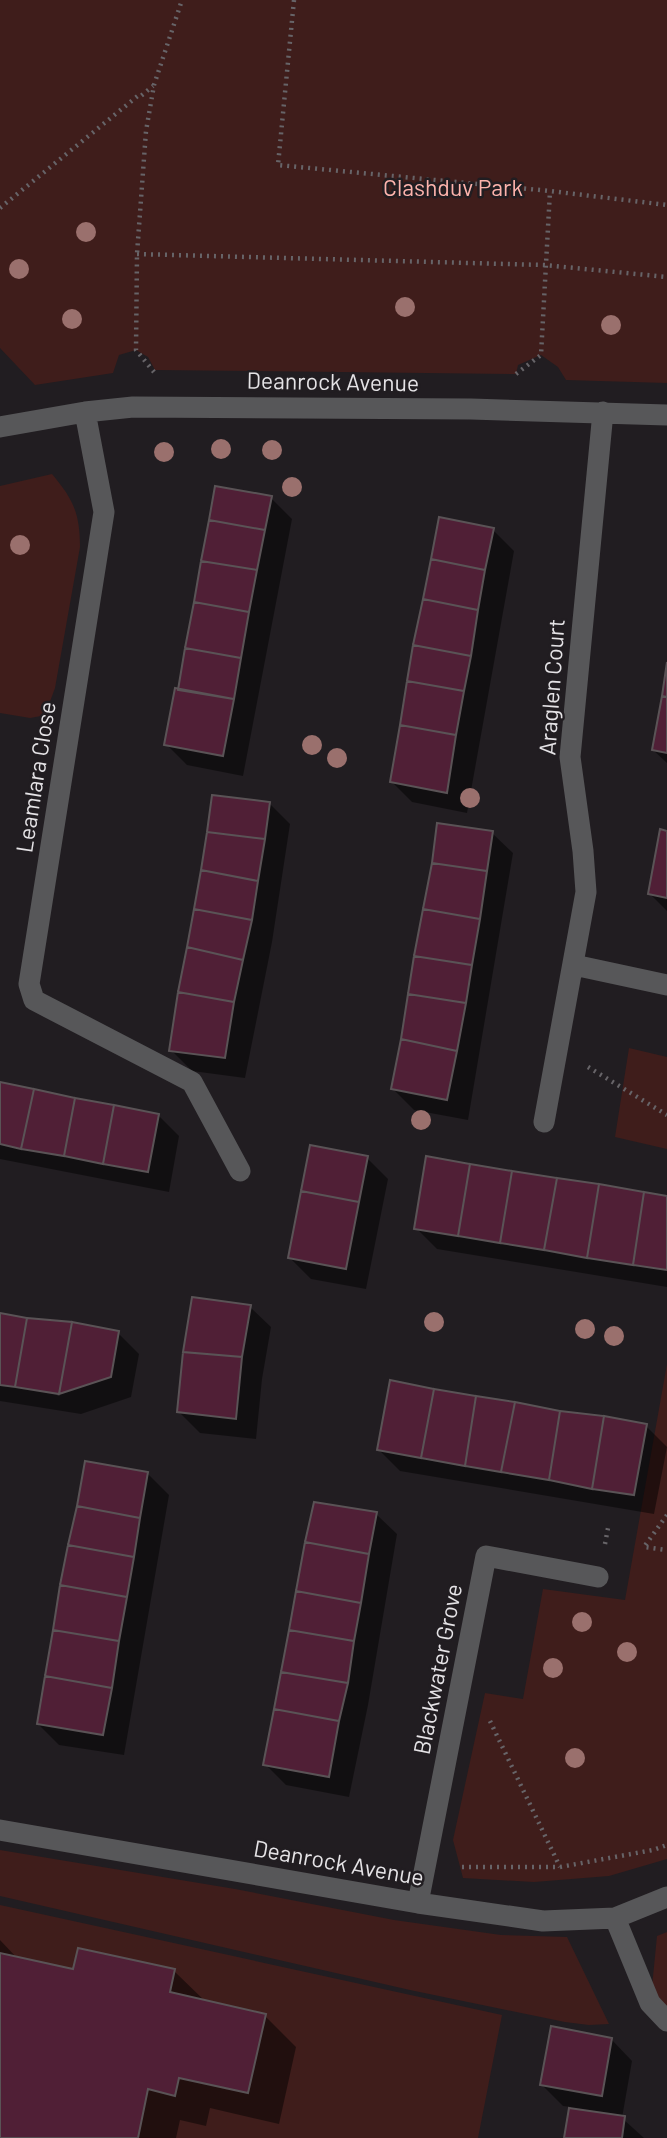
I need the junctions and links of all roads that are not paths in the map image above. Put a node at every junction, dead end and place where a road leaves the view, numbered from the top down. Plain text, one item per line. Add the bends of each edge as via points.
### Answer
1 (85, 412) junction
2 (603, 412) junction
3 (667, 415) edge
4 (0, 427) edge
5 (574, 965) junction
6 (667, 985) edge
7 (544, 1122) dead end
8 (240, 1171) dead end
9 (598, 1577) dead end
10 (0, 1830) edge
11 (667, 1897) edge
12 (418, 1903) junction
13 (615, 1918) junction
14 (667, 2021) edge

1 - 2 street, Deanrock Avenue via 182,406
1 - 4 street, Deanrock Avenue
1 - 8 street, Leamlara Close via 104,512 29,984 34,1000 192,1082
2 - 3 street, Deanrock Avenue
2 - 5 street, Araglen Court via 570,757 586,892
5 - 6 street
5 - 7 street, Araglen Court
9 - 12 street, Blackwater Grove via 486,1556
10 - 12 street, Deanrock Avenue
11 - 13 street, Deanrock Avenue
12 - 13 street, Deanrock Avenue via 543,1921
13 - 14 street via 650,2003

